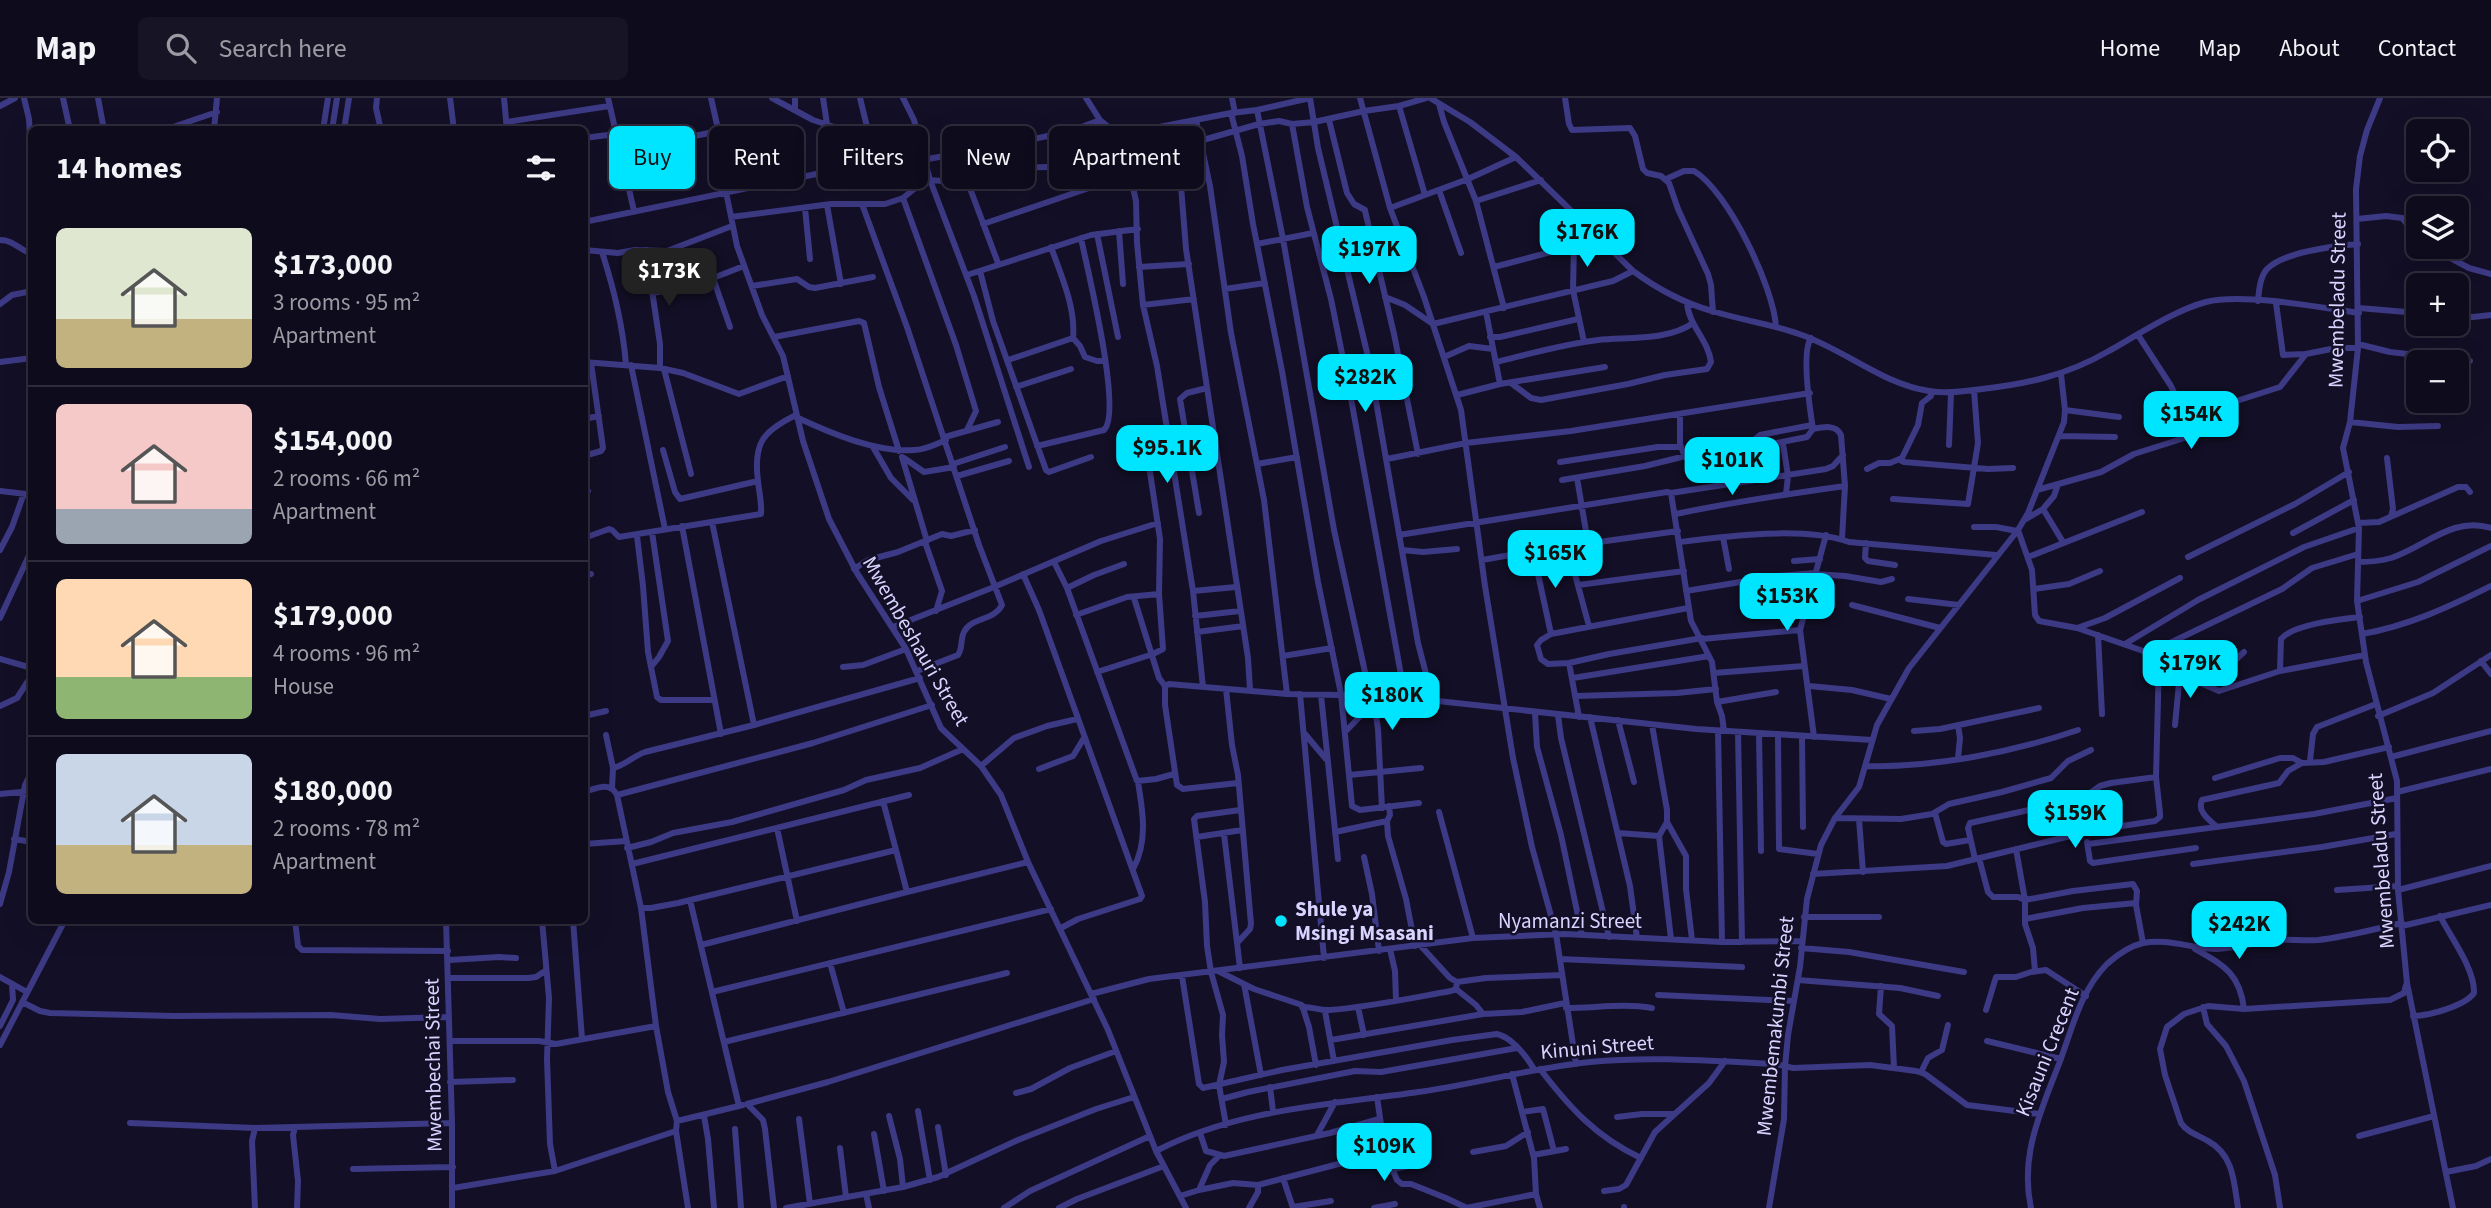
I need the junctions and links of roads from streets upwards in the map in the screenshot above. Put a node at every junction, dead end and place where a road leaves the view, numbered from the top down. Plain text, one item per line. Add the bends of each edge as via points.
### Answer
1 (15, 98) edge
2 (24, 98) edge
3 (63, 98) edge
4 (98, 98) edge
5 (217, 98) edge
6 (328, 98) edge
7 (337, 98) edge
8 (349, 98) edge
9 (377, 98) edge
10 (450, 98) edge
11 (503, 98) edge
12 (711, 98) edge
13 (772, 98) edge
14 (795, 98) edge
15 (822, 98) edge
16 (860, 98) edge
17 (903, 98) edge
18 (1086, 98) edge
19 (1232, 98) edge
20 (1310, 98) edge
21 (1360, 98) edge
22 (1428, 98) edge
23 (1565, 98) edge
24 (2380, 98) edge
25 (608, 102) edge
26 (1438, 103) junction
27 (0, 106) edge
28 (1398, 106) junction
29 (795, 110) junction
30 (1256, 110) junction
31 (1364, 111) junction
32 (217, 112) junction
33 (1233, 113) junction
34 (1100, 120) junction
35 (1196, 120) junction
36 (1329, 120) junction
37 (1314, 122) junction
38 (827, 124) junction
39 (1259, 124) junction
40 (1293, 124) junction
41 (29, 126) edge
42 (69, 126) edge
43 (103, 126) edge
44 (175, 126) edge
45 (215, 126) edge
46 (324, 126) edge
47 (333, 126) edge
48 (345, 126) edge
49 (380, 126) edge
50 (454, 126) edge
51 (507, 126) edge
52 (615, 126) edge
53 (718, 126) edge
54 (830, 126) edge
55 (867, 126) edge
56 (916, 126) edge
57 (1107, 126) edge
58 (1165, 126) edge
59 (1197, 126) edge
60 (1236, 131) junction
61 (609, 135) edge
62 (588, 138) edge
63 (1204, 141) edge
64 (1516, 157) junction
65 (928, 159) edge
66 (1204, 160) edge
67 (928, 173) edge
68 (818, 174) edge
69 (1468, 179) junction
70 (1665, 179) junction
71 (930, 180) junction
72 (1541, 180) junction
73 (942, 181) edge
74 (629, 189) edge
75 (726, 189) edge
76 (970, 189) edge
77 (1086, 189) edge
78 (1134, 189) edge
79 (1181, 189) edge
80 (1439, 190) junction
81 (726, 192) junction
82 (1425, 195) junction
83 (903, 198) junction
84 (1476, 201) junction
85 (862, 204) junction
86 (827, 205) junction
87 (805, 208) junction
88 (1390, 208) junction
89 (634, 211) junction
90 (731, 218) junction
91 (2357, 219) junction
92 (588, 221) edge
93 (2406, 223) edge
94 (983, 224) junction
95 (732, 226) junction
96 (1138, 229) junction
97 (1119, 231) junction
98 (1313, 233) junction
99 (1097, 234) junction
100 (1081, 238) junction
101 (1283, 239) junction
102 (1600, 239) junction
103 (0, 240) edge
104 (1257, 244) junction
105 (2358, 244) junction
106 (1574, 246) junction
107 (1051, 247) junction
108 (588, 250) edge
109 (646, 250) junction
110 (28, 252) edge
111 (602, 252) junction
112 (1461, 253) dead end
113 (810, 259) dead end
114 (2452, 259) edge
115 (998, 263) junction
116 (1189, 264) junction
117 (744, 266) junction
118 (1139, 267) junction
119 (1494, 267) junction
120 (980, 271) junction
121 (1633, 271) junction
122 (2491, 274) edge
123 (967, 275) junction
124 (873, 277) dead end
125 (1265, 283) junction
126 (841, 284) junction
127 (1123, 284) dead end
128 (752, 286) junction
129 (691, 287) dead end
130 (1225, 289) junction
131 (1573, 290) junction
132 (28, 292) edge
133 (652, 293) junction
134 (1385, 297) junction
135 (1194, 299) junction
136 (2258, 300) junction
137 (1687, 302) junction
138 (2276, 303) junction
139 (0, 304) edge
140 (1143, 305) junction
141 (1504, 308) junction
142 (2359, 310) junction
143 (1486, 312) junction
144 (1713, 312) junction
145 (2406, 312) edge
146 (2491, 315) edge
147 (2469, 317) edge
148 (1578, 319) junction
149 (1693, 323) junction
150 (1433, 324) junction
151 (730, 327) dead end
152 (1776, 327) junction
153 (2138, 335) junction
154 (774, 337) junction
155 (1118, 337) dead end
156 (1490, 337) junction
157 (1073, 338) junction
158 (1811, 338) junction
159 (1584, 342) junction
160 (2358, 346) junction
161 (1493, 349) junction
162 (2306, 354) junction
163 (1444, 357) junction
164 (28, 358) edge
165 (1008, 360) junction
166 (1105, 361) junction
167 (2470, 361) dead end
168 (0, 362) edge
169 (588, 362) edge
170 (1496, 362) junction
171 (628, 365) junction
172 (1605, 367) dead end
173 (662, 368) junction
174 (1071, 369) dead end
175 (2061, 374) junction
176 (788, 376) junction
177 (1511, 383) junction
178 (1500, 384) junction
179 (1016, 387) junction
180 (1206, 388) junction
181 (1974, 390) junction
182 (1930, 391) junction
183 (1810, 393) junction
184 (1951, 393) junction
185 (1457, 395) junction
186 (2224, 405) junction
187 (2065, 410) junction
188 (1680, 414) junction
189 (599, 416) junction
190 (796, 416) junction
191 (588, 418) edge
192 (2119, 418) dead end
193 (998, 422) dead end
194 (2350, 422) junction
195 (2438, 426) dead end
196 (1813, 427) junction
197 (967, 430) junction
198 (2060, 436) junction
199 (2115, 437) dead end
200 (946, 439) junction
201 (1466, 443) junction
202 (1783, 444) junction
203 (1949, 445) dead end
204 (1037, 446) junction
205 (873, 447) junction
206 (1005, 447) dead end
207 (1681, 447) junction
208 (1753, 448) junction
209 (663, 450) dead end
210 (899, 452) junction
211 (1147, 452) dead end
212 (1418, 454) junction
213 (588, 455) edge
214 (1843, 455) junction
215 (1091, 457) dead end
216 (1297, 457) junction
217 (1685, 457) junction
218 (2387, 458) dead end
219 (1387, 459) junction
220 (1900, 460) junction
221 (1009, 461) dead end
222 (1559, 462) dead end
223 (1257, 464) junction
224 (954, 465) junction
225 (1029, 467) dead end
226 (1974, 467) junction
227 (2013, 468) dead end
228 (1867, 469) dead end
229 (2349, 472) junction
230 (691, 474) dead end
231 (957, 476) junction
232 (1788, 476) junction
233 (1577, 478) junction
234 (1562, 480) dead end
235 (758, 481) junction
236 (1730, 484) junction
237 (2058, 484) junction
238 (1845, 486) junction
239 (2037, 490) junction
240 (0, 491) edge
241 (2470, 492) dead end
242 (1671, 493) junction
243 (28, 494) edge
244 (1786, 494) junction
245 (28, 495) edge
246 (1893, 499) dead end
247 (2354, 500) junction
248 (914, 502) junction
249 (1734, 502) junction
250 (1581, 506) junction
251 (2043, 509) junction
252 (2142, 512) dead end
253 (1199, 513) dead end
254 (1676, 514) junction
255 (2390, 516) junction
256 (2024, 520) junction
257 (1476, 521) junction
258 (712, 522) junction
259 (1158, 523) junction
260 (682, 526) junction
261 (2359, 526) junction
262 (1974, 527) dead end
263 (665, 528) junction
264 (2491, 528) edge
265 (975, 530) junction
266 (2018, 530) junction
267 (1678, 531) junction
268 (652, 532) junction
269 (2293, 533) dead end
270 (1399, 535) junction
271 (1826, 535) junction
272 (637, 536) junction
273 (588, 537) edge
274 (1723, 537) junction
275 (1842, 539) junction
276 (926, 541) junction
277 (1680, 542) junction
278 (2063, 542) junction
279 (1588, 543) junction
280 (1866, 543) junction
281 (1570, 545) junction
282 (2491, 547) edge
283 (1457, 549) dead end
284 (0, 550) edge
285 (1402, 550) junction
286 (1533, 551) junction
287 (1996, 555) junction
288 (28, 557) edge
289 (2028, 557) junction
290 (2188, 557) dead end
291 (2358, 558) junction
292 (1820, 559) junction
293 (1482, 561) junction
294 (1794, 561) dead end
295 (1054, 562) junction
296 (1125, 564) dead end
297 (1895, 565) dead end
298 (854, 569) junction
299 (1729, 569) dead end
300 (2100, 571) dead end
301 (1684, 572) junction
302 (1023, 574) junction
303 (1816, 574) junction
304 (2180, 578) dead end
305 (1892, 579) dead end
306 (1578, 585) junction
307 (2491, 586) edge
308 (994, 587) junction
309 (1236, 587) junction
310 (1067, 588) junction
311 (2034, 589) junction
312 (1193, 591) junction
313 (1686, 591) junction
314 (1158, 594) junction
315 (1134, 598) junction
316 (1908, 599) dead end
317 (2357, 601) junction
318 (1852, 605) dead end
319 (1959, 605) junction
320 (1688, 608) junction
321 (936, 611) junction
322 (1240, 611) junction
323 (1076, 615) junction
324 (1195, 616) junction
325 (2360, 617) junction
326 (0, 618) edge
327 (1243, 626) junction
328 (1589, 626) junction
329 (893, 627) junction
330 (1940, 628) junction
331 (2077, 628) junction
332 (1800, 630) junction
333 (1197, 632) junction
334 (1551, 634) junction
335 (2362, 634) junction
336 (2098, 635) junction
337 (1702, 639) junction
338 (2125, 645) junction
339 (1332, 648) junction
340 (906, 649) junction
341 (2245, 652) dead end
342 (2149, 653) junction
343 (1153, 654) junction
344 (2365, 655) junction
345 (2491, 655) edge
346 (1283, 656) junction
347 (1709, 656) junction
348 (0, 659) edge
349 (2159, 660) junction
350 (2481, 661) junction
351 (1569, 663) junction
352 (28, 667) edge
353 (651, 667) junction
354 (843, 667) dead end
355 (1804, 667) junction
356 (2280, 671) junction
357 (1097, 673) junction
358 (1714, 673) junction
359 (2180, 673) junction
360 (918, 674) junction
361 (2491, 674) edge
362 (1573, 678) junction
363 (28, 681) edge
364 (2200, 684) junction
365 (1165, 686) junction
366 (1203, 687) junction
367 (1809, 687) junction
368 (1226, 689) junction
369 (1716, 689) junction
370 (1250, 690) junction
371 (1776, 692) dead end
372 (1287, 694) junction
373 (1300, 694) junction
374 (1341, 694) junction
375 (1321, 695) junction
376 (1576, 696) junction
377 (1372, 697) junction
378 (1405, 697) junction
379 (1891, 699) junction
380 (714, 700) junction
381 (1433, 701) junction
382 (1717, 702) junction
383 (2376, 704) junction
384 (932, 705) junction
385 (0, 706) edge
386 (2039, 708) dead end
387 (1505, 709) junction
388 (606, 711) dead end
389 (1535, 713) junction
390 (2102, 714) dead end
391 (588, 715) edge
392 (1558, 715) junction
393 (2378, 716) junction
394 (1579, 717) junction
395 (1590, 717) junction
396 (1077, 719) junction
397 (1618, 720) junction
398 (754, 725) junction
399 (1652, 725) junction
400 (1958, 725) junction
401 (2175, 725) dead end
402 (2078, 730) dead end
403 (1721, 731) junction
404 (1914, 731) dead end
405 (2491, 731) edge
406 (1345, 732) junction
407 (1738, 732) junction
408 (1759, 733) junction
409 (721, 734) junction
410 (1305, 734) junction
411 (1778, 734) junction
412 (606, 735) dead end
413 (1802, 736) junction
414 (1814, 737) junction
415 (1084, 738) junction
416 (1872, 740) junction
417 (2389, 747) junction
418 (963, 750) junction
419 (2091, 750) dead end
420 (2391, 757) junction
421 (1958, 758) junction
422 (1326, 759) junction
423 (2310, 761) junction
424 (2302, 762) junction
425 (981, 766) junction
426 (1865, 766) junction
427 (613, 768) junction
428 (1421, 768) dead end
429 (1039, 769) dead end
430 (2491, 769) edge
431 (1381, 772) junction
432 (1174, 774) junction
433 (1349, 775) junction
434 (2156, 777) junction
435 (2215, 778) dead end
436 (1138, 782) junction
437 (1634, 782) dead end
438 (1238, 783) junction
439 (612, 788) junction
440 (28, 790) edge
441 (588, 791) edge
442 (0, 794) edge
443 (617, 795) junction
444 (909, 795) dead end
445 (2397, 795) junction
446 (883, 801) junction
447 (1419, 803) dead end
448 (1386, 807) junction
449 (1240, 810) junction
450 (1439, 812) dead end
451 (1935, 813) junction
452 (1835, 818) junction
453 (1858, 819) junction
454 (1387, 821) junction
455 (1667, 822) junction
456 (2217, 826) junction
457 (1803, 827) dead end
458 (777, 828) junction
459 (1242, 830) junction
460 (1335, 832) junction
461 (1618, 833) junction
462 (1224, 834) junction
463 (2086, 834) junction
464 (2396, 834) junction
465 (1197, 836) junction
466 (1659, 836) junction
467 (14, 839) junction
468 (1970, 840) junction
469 (28, 841) edge
470 (588, 844) edge
471 (626, 844) junction
472 (2088, 844) junction
473 (2196, 848) dead end
474 (2016, 849) junction
475 (895, 850) junction
476 (1761, 851) dead end
477 (1818, 854) junction
478 (1364, 857) dead end
479 (1977, 858) junction
480 (1338, 859) dead end
481 (1028, 862) junction
482 (632, 864) junction
483 (2193, 864) dead end
484 (2491, 866) edge
485 (1133, 869) junction
486 (1863, 872) junction
487 (1813, 874) junction
488 (787, 876) junction
489 (2398, 888) junction
490 (2337, 890) dead end
491 (907, 892) junction
492 (690, 900) junction
493 (2025, 900) junction
494 (2136, 903) junction
495 (0, 904) edge
496 (2491, 905) edge
497 (641, 908) junction
498 (1051, 909) junction
499 (2440, 916) junction
500 (1804, 917) junction
501 (1879, 917) dead end
502 (2025, 919) junction
503 (797, 921) junction
504 (63, 924) edge
505 (295, 924) edge
506 (446, 924) edge
507 (541, 924) edge
508 (573, 924) edge
509 (2402, 924) junction
510 (1061, 928) junction
511 (1556, 934) junction
512 (1582, 935) junction
513 (1609, 937) junction
514 (1473, 938) junction
515 (1637, 938) junction
516 (1671, 939) junction
517 (1692, 940) junction
518 (1723, 942) junction
519 (1742, 942) junction
520 (1237, 943) junction
521 (2143, 943) junction
522 (1801, 945) junction
523 (701, 946) junction
524 (1418, 946) junction
525 (2190, 947) junction
526 (1390, 949) junction
527 (449, 951) junction
528 (1379, 951) junction
529 (516, 958) dead end
530 (1324, 958) junction
531 (1560, 959) junction
532 (449, 960) junction
533 (831, 963) junction
534 (1742, 967) dead end
535 (1240, 968) junction
536 (545, 971) junction
537 (2035, 971) junction
538 (1214, 972) junction
539 (1964, 972) dead end
540 (1007, 973) dead end
541 (1562, 975) junction
542 (1182, 976) junction
543 (0, 977) edge
544 (449, 978) junction
545 (1798, 981) junction
546 (2407, 983) junction
547 (12, 984) junction
548 (1244, 984) junction
549 (1456, 985) junction
550 (1881, 986) junction
551 (27, 992) junction
552 (712, 992) junction
553 (1657, 995) dead end
554 (1938, 996) dead end
555 (2086, 996) junction
556 (1092, 997) junction
557 (1396, 1000) junction
558 (1794, 1001) junction
559 (22, 1002) junction
560 (1566, 1006) junction
561 (1302, 1007) junction
562 (1358, 1007) junction
563 (2203, 1007) junction
564 (1652, 1008) dead end
565 (2244, 1009) junction
566 (1986, 1010) dead end
567 (1325, 1011) junction
568 (844, 1013) junction
569 (1483, 1014) junction
570 (2413, 1016) junction
571 (449, 1017) junction
572 (1948, 1025) dead end
573 (0, 1026) edge
574 (656, 1026) junction
575 (1364, 1035) junction
576 (582, 1039) junction
577 (1331, 1040) junction
578 (450, 1041) junction
579 (1987, 1041) dead end
580 (724, 1042) junction
581 (549, 1043) junction
582 (0, 1045) edge
583 (1517, 1048) junction
584 (1116, 1051) junction
585 (2061, 1059) junction
586 (1334, 1060) junction
587 (1725, 1061) junction
588 (1576, 1064) junction
589 (1316, 1065) junction
590 (1784, 1067) junction
591 (1894, 1068) junction
592 (1537, 1069) junction
593 (1921, 1072) junction
594 (1512, 1074) junction
595 (1261, 1075) junction
596 (513, 1080) dead end
597 (450, 1082) junction
598 (1219, 1085) junction
599 (1270, 1087) junction
600 (1016, 1093) dead end
601 (1134, 1097) junction
602 (1377, 1097) junction
603 (1222, 1099) junction
604 (1335, 1102) junction
605 (743, 1105) junction
606 (918, 1111) dead end
607 (1273, 1111) junction
608 (1522, 1111) junction
609 (1673, 1114) junction
610 (2039, 1114) junction
611 (704, 1116) junction
612 (889, 1116) dead end
613 (1617, 1116) dead end
614 (2434, 1116) junction
615 (799, 1119) dead end
616 (1379, 1119) junction
617 (677, 1121) junction
618 (130, 1123) dead end
619 (452, 1123) junction
620 (1226, 1125) junction
621 (295, 1127) junction
622 (938, 1127) dead end
623 (255, 1128) junction
624 (735, 1129) dead end
625 (676, 1131) junction
626 (1528, 1132) junction
627 (1200, 1133) junction
628 (874, 1134) dead end
629 (1317, 1135) junction
630 (1150, 1136) junction
631 (2360, 1136) dead end
632 (840, 1148) dead end
633 (1566, 1149) dead end
634 (1156, 1151) junction
635 (1554, 1151) junction
636 (1385, 1152) junction
637 (1474, 1152) dead end
638 (1533, 1155) junction
639 (1220, 1156) junction
640 (1641, 1157) junction
641 (2491, 1158) edge
642 (1428, 1162) dead end
643 (1164, 1166) junction
644 (453, 1167) junction
645 (353, 1169) dead end
646 (1393, 1169) junction
647 (555, 1171) junction
648 (2446, 1172) junction
649 (946, 1175) junction
650 (1283, 1178) junction
651 (930, 1180) junction
652 (1258, 1185) junction
653 (903, 1187) junction
654 (453, 1188) junction
655 (1199, 1190) junction
656 (884, 1191) junction
657 (1604, 1191) dead end
658 (866, 1194) junction
659 (1536, 1194) junction
660 (1180, 1196) junction
661 (846, 1197) junction
662 (830, 1200) junction
663 (1331, 1202) dead end
664 (810, 1204) junction
665 (1395, 1204) dead end
666 (796, 1207) edge
667 (255, 1208) edge
668 (297, 1208) edge
669 (452, 1208) edge
670 (688, 1208) edge
671 (714, 1208) edge
672 (741, 1208) edge
673 (774, 1208) edge
674 (786, 1208) edge
675 (832, 1208) edge
676 (869, 1208) edge
677 (1004, 1208) edge
678 (1059, 1208) edge
679 (1186, 1208) edge
680 (1249, 1208) edge
681 (1293, 1208) edge
682 (1378, 1208) edge
683 (1466, 1208) edge
684 (1540, 1208) edge
685 (1769, 1208) edge
686 (2031, 1208) edge
687 (2238, 1208) edge
688 (2280, 1208) edge
689 (2453, 1208) edge

1 - 27 street
2 - 41 street
3 - 42 street
4 - 43 street
5 - 32 street
6 - 46 street
7 - 47 street
8 - 48 street
9 - 49 street
10 - 50 street
11 - 51 street
12 - 53 street, Mwembeshauri Street
13 - 29 street
14 - 29 street
15 - 38 street
16 - 55 street
17 - 56 street
18 - 34 street
19 - 33 street
20 - 30 street
20 - 37 street
21 - 31 street
22 - 26 street
22 - 28 street
23 - 70 street via 1572,130 1630,128 1643,169
24 - 91 street, Mwembeladu Street via 2360,156
25 - 51 street
25 - 52 street
26 - 64 street
26 - 69 street
28 - 31 street
28 - 82 street
29 - 38 street
30 - 33 street
30 - 39 street
31 - 36 street
31 - 88 street
32 - 44 street
32 - 45 street
33 - 35 street
33 - 60 street
34 - 57 street
34 - 65 street via 1055,135
35 - 58 street
35 - 59 street
36 - 37 street
36 - 134 street via 1347,193 1365,210
37 - 40 street
37 - 219 street
38 - 54 street
39 - 40 street
39 - 60 street
39 - 101 street
40 - 98 street
60 - 63 street
60 - 104 street
61 - 62 street
64 - 69 street
64 - 72 street
66 - 130 street
67 - 71 street
68 - 81 street
69 - 80 street
69 - 84 street
70 - 144 street via 1708,274
70 - 152 street via 1694,171 1726,205 1773,304
71 - 73 street
71 - 83 street
71 - 123 street
72 - 84 street
72 - 102 street
74 - 89 street
75 - 81 street, Mwembeshauri Street
76 - 94 street
77 - 94 street
78 - 96 street
79 - 116 street
80 - 82 street
80 - 112 street
81 - 89 street
81 - 90 street, Mwembeshauri Street
82 - 88 street
83 - 85 street
83 - 197 street via 976,411
84 - 119 street
85 - 86 street
85 - 200 street
86 - 87 street
86 - 126 street
87 - 90 street
87 - 113 street
88 - 150 street
89 - 92 street
90 - 95 street, Mwembeshauri Street
91 - 93 street via 2386,216
91 - 105 street, Mwembeladu Street
94 - 115 street
95 - 109 street via 667,251
95 - 117 street, Mwembeshauri Street
96 - 97 street
96 - 118 street
97 - 99 street
97 - 127 street
98 - 101 street
98 - 378 street via 1350,393
99 - 100 street
99 - 155 street
100 - 107 street
100 - 166 street
101 - 104 street
101 - 377 street via 1334,530
102 - 106 street
102 - 121 street
103 - 110 street via 11,241
104 - 125 street
105 - 136 street via 2321,248 2278,262 2261,279
105 - 142 street, Mwembeladu Street
106 - 119 street
106 - 131 street
107 - 115 street
107 - 157 street via 1064,282
108 - 111 street
109 - 111 street
109 - 133 street
111 - 171 street
114 - 122 street
115 - 120 street
116 - 118 street
116 - 135 street
117 - 128 street, Mwembeshauri Street
117 - 151 street via 713,278
118 - 140 street
119 - 141 street
120 - 123 street
120 - 165 street
121 - 131 street via 1614,281
121 - 137 street
123 - 225 street
124 - 126 street
125 - 130 street
125 - 216 street
126 - 128 street via 809,288 801,280 791,279
128 - 154 street, Mwembeshauri Street
129 - 133 street
130 - 223 street
131 - 141 street
131 - 148 street
132 - 139 street
133 - 173 street
134 - 150 street
134 - 212 street
135 - 140 street
135 - 180 street
136 - 138 street
136 - 153 street via 2198,304
137 - 144 street
137 - 149 street
138 - 142 street
138 - 162 street via 2283,355
140 - 312 street
141 - 143 street
142 - 145 street
142 - 160 street, Mwembeladu Street
143 - 150 street
143 - 156 street
144 - 152 street
146 - 147 street
148 - 156 street
148 - 159 street
149 - 159 street via 1681,332
149 - 177 street via 1708,348 1711,362 1707,369 1541,400
150 - 163 street
152 - 158 street
153 - 175 street
153 - 186 street via 2180,405
154 - 176 street, Mwembeshauri Street
154 - 210 street via 864,323
156 - 161 street
157 - 165 street
157 - 166 street via 1084,357
158 - 182 street via 1906,386
158 - 183 street via 1806,356
159 - 170 street
160 - 162 street
160 - 167 street
160 - 194 street, Mwembeladu Street
161 - 163 street via 1469,346
161 - 170 street
162 - 186 street via 2280,387
163 - 185 street
164 - 168 street
165 - 179 street
166 - 204 street via 1108,426
169 - 171 street
169 - 189 street
170 - 178 street
171 - 173 street
171 - 263 street
172 - 177 street
173 - 176 street via 739,394
173 - 230 street
174 - 179 street
175 - 181 street
175 - 187 street, Mwembemakumbi Street
176 - 190 street, Mwembeshauri Street
177 - 178 street
178 - 185 street
179 - 204 street
180 - 253 street via 1180,399
180 - 309 street
181 - 184 street
181 - 226 street via 1978,443
182 - 184 street
182 - 220 street
183 - 188 street
183 - 196 street
184 - 203 street
185 - 201 street
186 - 237 street via 2197,434
187 - 192 street
187 - 198 street, Mwembemakumbi Street
188 - 201 street
188 - 207 street
189 - 191 street
189 - 213 street via 603,450
190 - 205 street
190 - 235 street via 765,436 756,465
190 - 298 street, Mwembeshauri Street via 829,519
193 - 197 street
194 - 195 street
194 - 229 street, Mwembeladu Street via 2343,448
196 - 202 street via 1807,438
196 - 208 street via 1760,435
196 - 214 street via 1840,432
197 - 200 street
198 - 199 street
198 - 239 street, Mwembemakumbi Street
200 - 210 street
200 - 224 street
201 - 212 street
201 - 257 street
202 - 208 street
202 - 232 street
204 - 215 street via 1049,472
205 - 210 street
205 - 248 street via 891,478
206 - 224 street
207 - 217 street
207 - 222 street
208 - 217 street
209 - 235 street via 680,499
210 - 224 street via 924,472
210 - 248 street
211 - 259 street
212 - 219 street
214 - 232 street via 1826,469
214 - 238 street
216 - 223 street
216 - 339 street
217 - 233 street
218 - 255 street
219 - 270 street
220 - 226 street
220 - 228 street
221 - 231 street
223 - 346 street
224 - 231 street
226 - 227 street
226 - 246 street via 1968,503
229 - 247 street, Mwembeladu Street
229 - 290 street
231 - 265 street
232 - 236 street
232 - 244 street
233 - 234 street
233 - 250 street
235 - 258 street via 761,514
236 - 242 street
236 - 249 street
237 - 239 street
237 - 251 street
238 - 244 street
238 - 275 street
239 - 256 street, Mwembemakumbi Street
240 - 243 street
241 - 255 street via 2458,487
242 - 250 street
242 - 254 street
244 - 249 street
245 - 284 street via 23,496
247 - 261 street, Mwembeladu Street
247 - 269 street
248 - 276 street
249 - 254 street
250 - 257 street
250 - 279 street
251 - 256 street
251 - 278 street
252 - 278 street
254 - 267 street
255 - 261 street
256 - 266 street, Mwembemakumbi Street
257 - 270 street
257 - 293 street
258 - 260 street
258 - 398 street
259 - 295 street
259 - 314 street
260 - 263 street
260 - 380 street
261 - 291 street, Mwembeladu Street
261 - 338 street via 2304,547 2198,600
262 - 266 street
263 - 268 street
264 - 291 street via 2452,527 2390,558
265 - 276 street
265 - 308 street
266 - 287 street, Mwembemakumbi Street
266 - 289 street
267 - 277 street
267 - 279 street
268 - 272 street
268 - 353 street via 668,642
270 - 285 street
271 - 274 street
271 - 275 street
271 - 292 street
272 - 273 street via 619,537 610,529
272 - 353 street
274 - 277 street
274 - 299 street
275 - 280 street
276 - 298 street
276 - 321 street via 942,591
277 - 301 street
278 - 289 street
279 - 281 street
280 - 287 street
280 - 297 street via 1868,561
281 - 286 street
281 - 306 street
282 - 317 street via 2418,582
283 - 285 street
285 - 381 street
286 - 293 street
286 - 334 street
287 - 319 street, Mwembemakumbi Street
288 - 326 street
289 - 311 street
291 - 317 street, Mwembeladu Street
291 - 342 street via 2312,568 2282,589
292 - 294 street
292 - 303 street
293 - 387 street
295 - 302 street
295 - 310 street
296 - 310 street
298 - 329 street, Mwembeshauri Street
300 - 311 street via 2069,584
301 - 306 street
301 - 313 street
302 - 308 street
302 - 396 street
303 - 305 street via 1881,582
303 - 313 street
303 - 332 street
304 - 331 street
306 - 328 street
307 - 335 street via 2424,618
308 - 321 street
308 - 360 street via 1000,610 963,633 958,655
309 - 312 street
309 - 322 street
310 - 323 street
311 - 331 street via 2036,619
312 - 324 street
313 - 320 street
314 - 315 street
314 - 343 street via 1163,649
315 - 323 street
315 - 343 street
316 - 319 street
317 - 325 street, Mwembeladu Street
318 - 330 street
319 - 330 street, Mwembemakumbi Street
320 - 328 street
320 - 337 street
321 - 329 street
322 - 324 street
322 - 327 street
323 - 357 street
324 - 333 street
325 - 335 street, Mwembeladu Street
325 - 356 street via 2283,635
327 - 333 street
327 - 370 street
328 - 334 street
329 - 340 street, Mwembeshauri Street
330 - 379 street, Mwembemakumbi Street
331 - 336 street
332 - 337 street
332 - 355 street
333 - 366 street
334 - 351 street via 1537,645 1541,659 1548,664
335 - 344 street, Mwembeladu Street
336 - 338 street
336 - 390 street
337 - 347 street
337 - 351 street
338 - 342 street
339 - 346 street
339 - 374 street
340 - 354 street via 863,665
340 - 360 street, Mwembeshauri Street
341 - 364 street
342 - 349 street
343 - 357 street
343 - 365 street
344 - 356 street
344 - 383 street, Mwembeladu Street
345 - 350 street
346 - 372 street
347 - 358 street
347 - 362 street
348 - 352 street
349 - 359 street
349 - 434 street
350 - 361 street
350 - 393 street via 2433,693
351 - 362 street
353 - 380 street via 661,700
355 - 358 street
355 - 367 street
356 - 364 street via 2223,691
357 - 436 street
358 - 369 street
359 - 364 street
359 - 401 street
360 - 384 street, Mwembeshauri Street
360 - 398 street
362 - 376 street
363 - 385 street via 17,698
365 - 366 street
365 - 432 street
366 - 368 street
367 - 379 street
367 - 414 street
368 - 370 street
368 - 438 street
369 - 376 street
369 - 382 street
370 - 372 street
371 - 382 street
372 - 373 street
373 - 375 street
373 - 410 street
374 - 375 street
374 - 377 street
374 - 406 street
375 - 422 street
376 - 394 street
377 - 378 street
377 - 406 street
377 - 431 street
378 - 381 street
379 - 416 street, Mwembemakumbi Street
380 - 409 street
381 - 387 street
382 - 403 street
383 - 393 street, Mwembeladu Street
383 - 423 street via 2317,727
384 - 418 street, Mwembeshauri Street via 941,728
384 - 443 street via 813,743
386 - 400 street
387 - 389 street
387 - 511 street via 1528,832
388 - 391 street
389 - 392 street
389 - 512 street via 1537,747
392 - 394 street
392 - 513 street
393 - 417 street, Mwembeladu Street
394 - 395 street
395 - 397 street
395 - 461 street
396 - 415 street
396 - 425 street via 1014,738
397 - 399 street
397 - 437 street
398 - 409 street
399 - 403 street
399 - 455 street
400 - 404 street
400 - 421 street
402 - 421 street via 2032,745
403 - 407 street
403 - 518 street
405 - 420 street
406 - 433 street
407 - 408 street
407 - 519 street
408 - 411 street
408 - 476 street
409 - 427 street via 642,753
410 - 422 street
410 - 530 street
411 - 413 street
411 - 477 street via 1779,849
412 - 427 street
413 - 414 street
413 - 457 street
414 - 416 street
415 - 429 street via 1073,756
415 - 485 street
416 - 426 street, Mwembemakumbi Street
417 - 420 street, Mwembeladu Street
417 - 423 street
418 - 425 street, Mwembeshauri Street
418 - 471 street via 920,768 732,822
419 - 451 street via 2068,761 2051,778 1950,804
420 - 445 street, Mwembeladu Street
421 - 426 street via 1900,767
422 - 460 street
423 - 424 street
424 - 435 street via 2280,758
424 - 456 street via 2279,783 2202,800 2202,811
425 - 481 street, Mwembeshauri Street via 1001,795
426 - 452 street, Mwembemakumbi Street via 1855,793
427 - 439 street
428 - 431 street
430 - 445 street
431 - 433 street
431 - 448 street
432 - 436 street
432 - 438 street via 1180,788
433 - 448 street via 1352,806 1357,810
434 - 463 street via 2158,818
434 - 468 street via 2111,783 2083,798 1970,822
436 - 485 street via 1142,851
438 - 449 street
439 - 441 street
439 - 443 street
440 - 442 street
440 - 467 street
443 - 471 street
444 - 446 street
445 - 456 street via 2314,814
445 - 464 street, Mwembeladu Street
446 - 458 street
446 - 475 street
447 - 448 street
448 - 454 street
449 - 459 street
449 - 465 street via 1196,816
450 - 514 street
451 - 453 street
451 - 468 street via 1943,842
452 - 453 street
452 - 477 street, Mwembemakumbi Street
453 - 486 street
454 - 460 street
454 - 524 street
455 - 466 street
455 - 517 street via 1686,856
456 - 472 street
458 - 482 street
458 - 488 street
459 - 462 street
459 - 520 street via 1251,925
460 - 480 street
461 - 466 street
461 - 515 street
462 - 465 street
462 - 520 street
463 - 472 street
463 - 474 street
464 - 483 street
464 - 489 street, Mwembeladu Street
465 - 538 street
466 - 516 street
467 - 469 street
467 - 495 street
468 - 479 street
470 - 471 street
471 - 482 street
472 - 473 street via 2094,863
474 - 479 street
474 - 493 street
475 - 488 street
475 - 491 street
477 - 487 street, Mwembemakumbi Street
478 - 528 street
479 - 486 street via 1931,868
479 - 493 street via 1990,896
481 - 491 street
481 - 498 street, Mwembeshauri Street
482 - 497 street
484 - 489 street
485 - 510 street via 1140,899
486 - 487 street
487 - 500 street, Mwembemakumbi Street
488 - 492 street
488 - 503 street
489 - 490 street
489 - 509 street, Mwembeladu Street
491 - 503 street
492 - 497 street
492 - 523 street
493 - 494 street via 2128,884 2136,887
493 - 502 street
494 - 502 street
494 - 521 street
496 - 499 street
497 - 574 street
498 - 510 street, Mwembeshauri Street
498 - 533 street
499 - 509 street
499 - 570 street via 2460,950 2474,993 2461,1003
500 - 501 street
500 - 522 street, Mwembemakumbi Street
502 - 537 street
503 - 523 street
504 - 551 street
505 - 527 street via 302,950
506 - 527 street, Mwembechai Street
507 - 536 street
508 - 576 street
509 - 525 street via 2320,940
509 - 546 street, Mwembeladu Street
510 - 556 street, Mwembeshauri Street
511 - 512 street, Nyamanzi Street
511 - 514 street, Nyamanzi Street
511 - 531 street
512 - 513 street, Nyamanzi Street
513 - 515 street, Nyamanzi Street
514 - 524 street, Nyamanzi Street
515 - 516 street, Nyamanzi Street
516 - 517 street, Nyamanzi Street
517 - 518 street, Nyamanzi Street
518 - 519 street, Nyamanzi Street
519 - 522 street, Nyamanzi Street
520 - 535 street
521 - 525 street
521 - 555 street, Kisauni Crecent via 2109,963
522 - 539 street, Nyamanzi Street
522 - 545 street, Mwembemakumbi Street
523 - 552 street
524 - 526 street, Nyamanzi Street
524 - 549 street
525 - 565 street via 2227,968
526 - 528 street, Nyamanzi Street
526 - 557 street
527 - 532 street, Mwembechai Street
528 - 530 street, Nyamanzi Street
529 - 532 street
530 - 535 street, Nyamanzi Street
531 - 534 street
531 - 541 street
532 - 544 street, Mwembechai Street
533 - 552 street
533 - 568 street
535 - 538 street, Nyamanzi Street
536 - 544 street via 528,978
536 - 581 street
537 - 555 street via 2053,973
537 - 566 street via 1996,977
538 - 542 street, Nyamanzi Street
538 - 548 street
538 - 598 street via 1223,1019 1224,1062
540 - 568 street
541 - 549 street via 1486,978
541 - 560 street
542 - 556 street, Nyamanzi Street via 1135,982
542 - 598 street via 1199,1084 1203,1088
543 - 547 street
544 - 571 street, Mwembechai Street
545 - 550 street
545 - 558 street, Mwembemakumbi Street
546 - 565 street via 2404,993 2390,1000
546 - 570 street, Mwembeladu Street
547 - 551 street
547 - 573 street via 12,1004
548 - 561 street
548 - 595 street
549 - 557 street via 1451,991
549 - 569 street
550 - 554 street
550 - 591 street via 1879,1014 1892,1027
551 - 559 street
552 - 580 street
553 - 558 street
555 - 585 street, Kisauni Crecent
556 - 584 street, Mwembeshauri Street
556 - 605 street, Nyamanzi Street
557 - 562 street
558 - 590 street, Mwembemakumbi Street
559 - 571 street via 50,1013
559 - 582 street
560 - 564 street via 1633,1004
560 - 569 street
560 - 588 street
561 - 567 street
561 - 589 street
562 - 567 street
562 - 575 street
563 - 565 street
563 - 687 street via 2167,1027 2161,1061 2185,1129 2218,1147 2230,1163
563 - 688 street via 2207,1024 2244,1081 2275,1175
567 - 577 street
568 - 580 street
569 - 575 street
570 - 614 street, Mwembeladu Street
571 - 578 street, Mwembechai Street
572 - 593 street via 1942,1050 1927,1058
574 - 576 street
574 - 617 street
575 - 577 street
576 - 581 street
577 - 586 street
578 - 581 street
578 - 597 street, Mwembechai Street
579 - 585 street
580 - 605 street
581 - 647 street via 550,1144
583 - 586 street via 1497,1034
583 - 592 street
583 - 599 street via 1381,1072 1355,1070
584 - 600 street
584 - 601 street, Mwembeshauri Street
585 - 610 street, Kisauni Crecent
586 - 589 street
587 - 588 street, Kinuni Street via 1659,1058
587 - 590 street, Kinuni Street
587 - 609 street via 1709,1083
588 - 592 street, Kinuni Street
589 - 595 street
590 - 591 street, Kinuni Street via 1859,1064
590 - 685 street, Mwembemakumbi Street via 1784,1119
591 - 593 street, Kinuni Street
592 - 594 street, Kinuni Street
592 - 640 street via 1590,1127
593 - 610 street, Kinuni Street via 1967,1105
594 - 602 street, Kinuni Street
594 - 608 street
595 - 598 street
596 - 597 street
597 - 619 street, Mwembechai Street
598 - 603 street
599 - 603 street
599 - 607 street
601 - 630 street, Mwembeshauri Street
601 - 649 street via 1018,1140
602 - 604 street, Kinuni Street
602 - 616 street
603 - 620 street
604 - 607 street, Kinuni Street
604 - 629 street
605 - 611 street, Nyamanzi Street
605 - 673 street via 763,1120
606 - 651 street
607 - 620 street, Kinuni Street
608 - 626 street
608 - 635 street via 1543,1109
609 - 613 street
609 - 640 street
610 - 686 street, Kisauni Crecent via 2027,1169
611 - 617 street, Nyamanzi Street
611 - 671 street
612 - 653 street
614 - 631 street
614 - 648 street, Mwembeladu Street
615 - 664 street
616 - 629 street
616 - 636 street
617 - 625 street
618 - 623 street
619 - 621 street
619 - 644 street, Mwembechai Street
620 - 627 street, Kinuni Street
621 - 623 street
621 - 668 street
622 - 649 street
623 - 667 street
624 - 672 street
625 - 647 street
625 - 670 street
626 - 637 street via 1506,1146
626 - 638 street
627 - 634 street, Kinuni Street
627 - 639 street via 1206,1151
628 - 656 street
629 - 639 street
630 - 634 street, Mwembeshauri Street
630 - 677 street via 1030,1191
632 - 661 street
633 - 635 street
634 - 643 street, Mwembeshauri Street
635 - 638 street
636 - 646 street
636 - 650 street via 1366,1161
638 - 659 street
639 - 655 street via 1210,1165
640 - 657 street via 1623,1188
641 - 648 street
642 - 646 street
643 - 660 street, Mwembeshauri Street
643 - 678 street
644 - 645 street
644 - 654 street, Mwembechai Street
646 - 683 street via 1402,1184
647 - 654 street
648 - 689 street, Mwembeladu Street
649 - 651 street
650 - 652 street
650 - 681 street
651 - 653 street
652 - 655 street via 1233,1183
652 - 680 street
653 - 656 street
654 - 669 street, Mwembechai Street
655 - 660 street
656 - 658 street
658 - 661 street
658 - 676 street
659 - 683 street
659 - 684 street
660 - 679 street, Mwembeshauri Street
661 - 662 street
662 - 664 street
662 - 675 street
663 - 681 street
664 - 666 street
665 - 682 street
666 - 674 street

